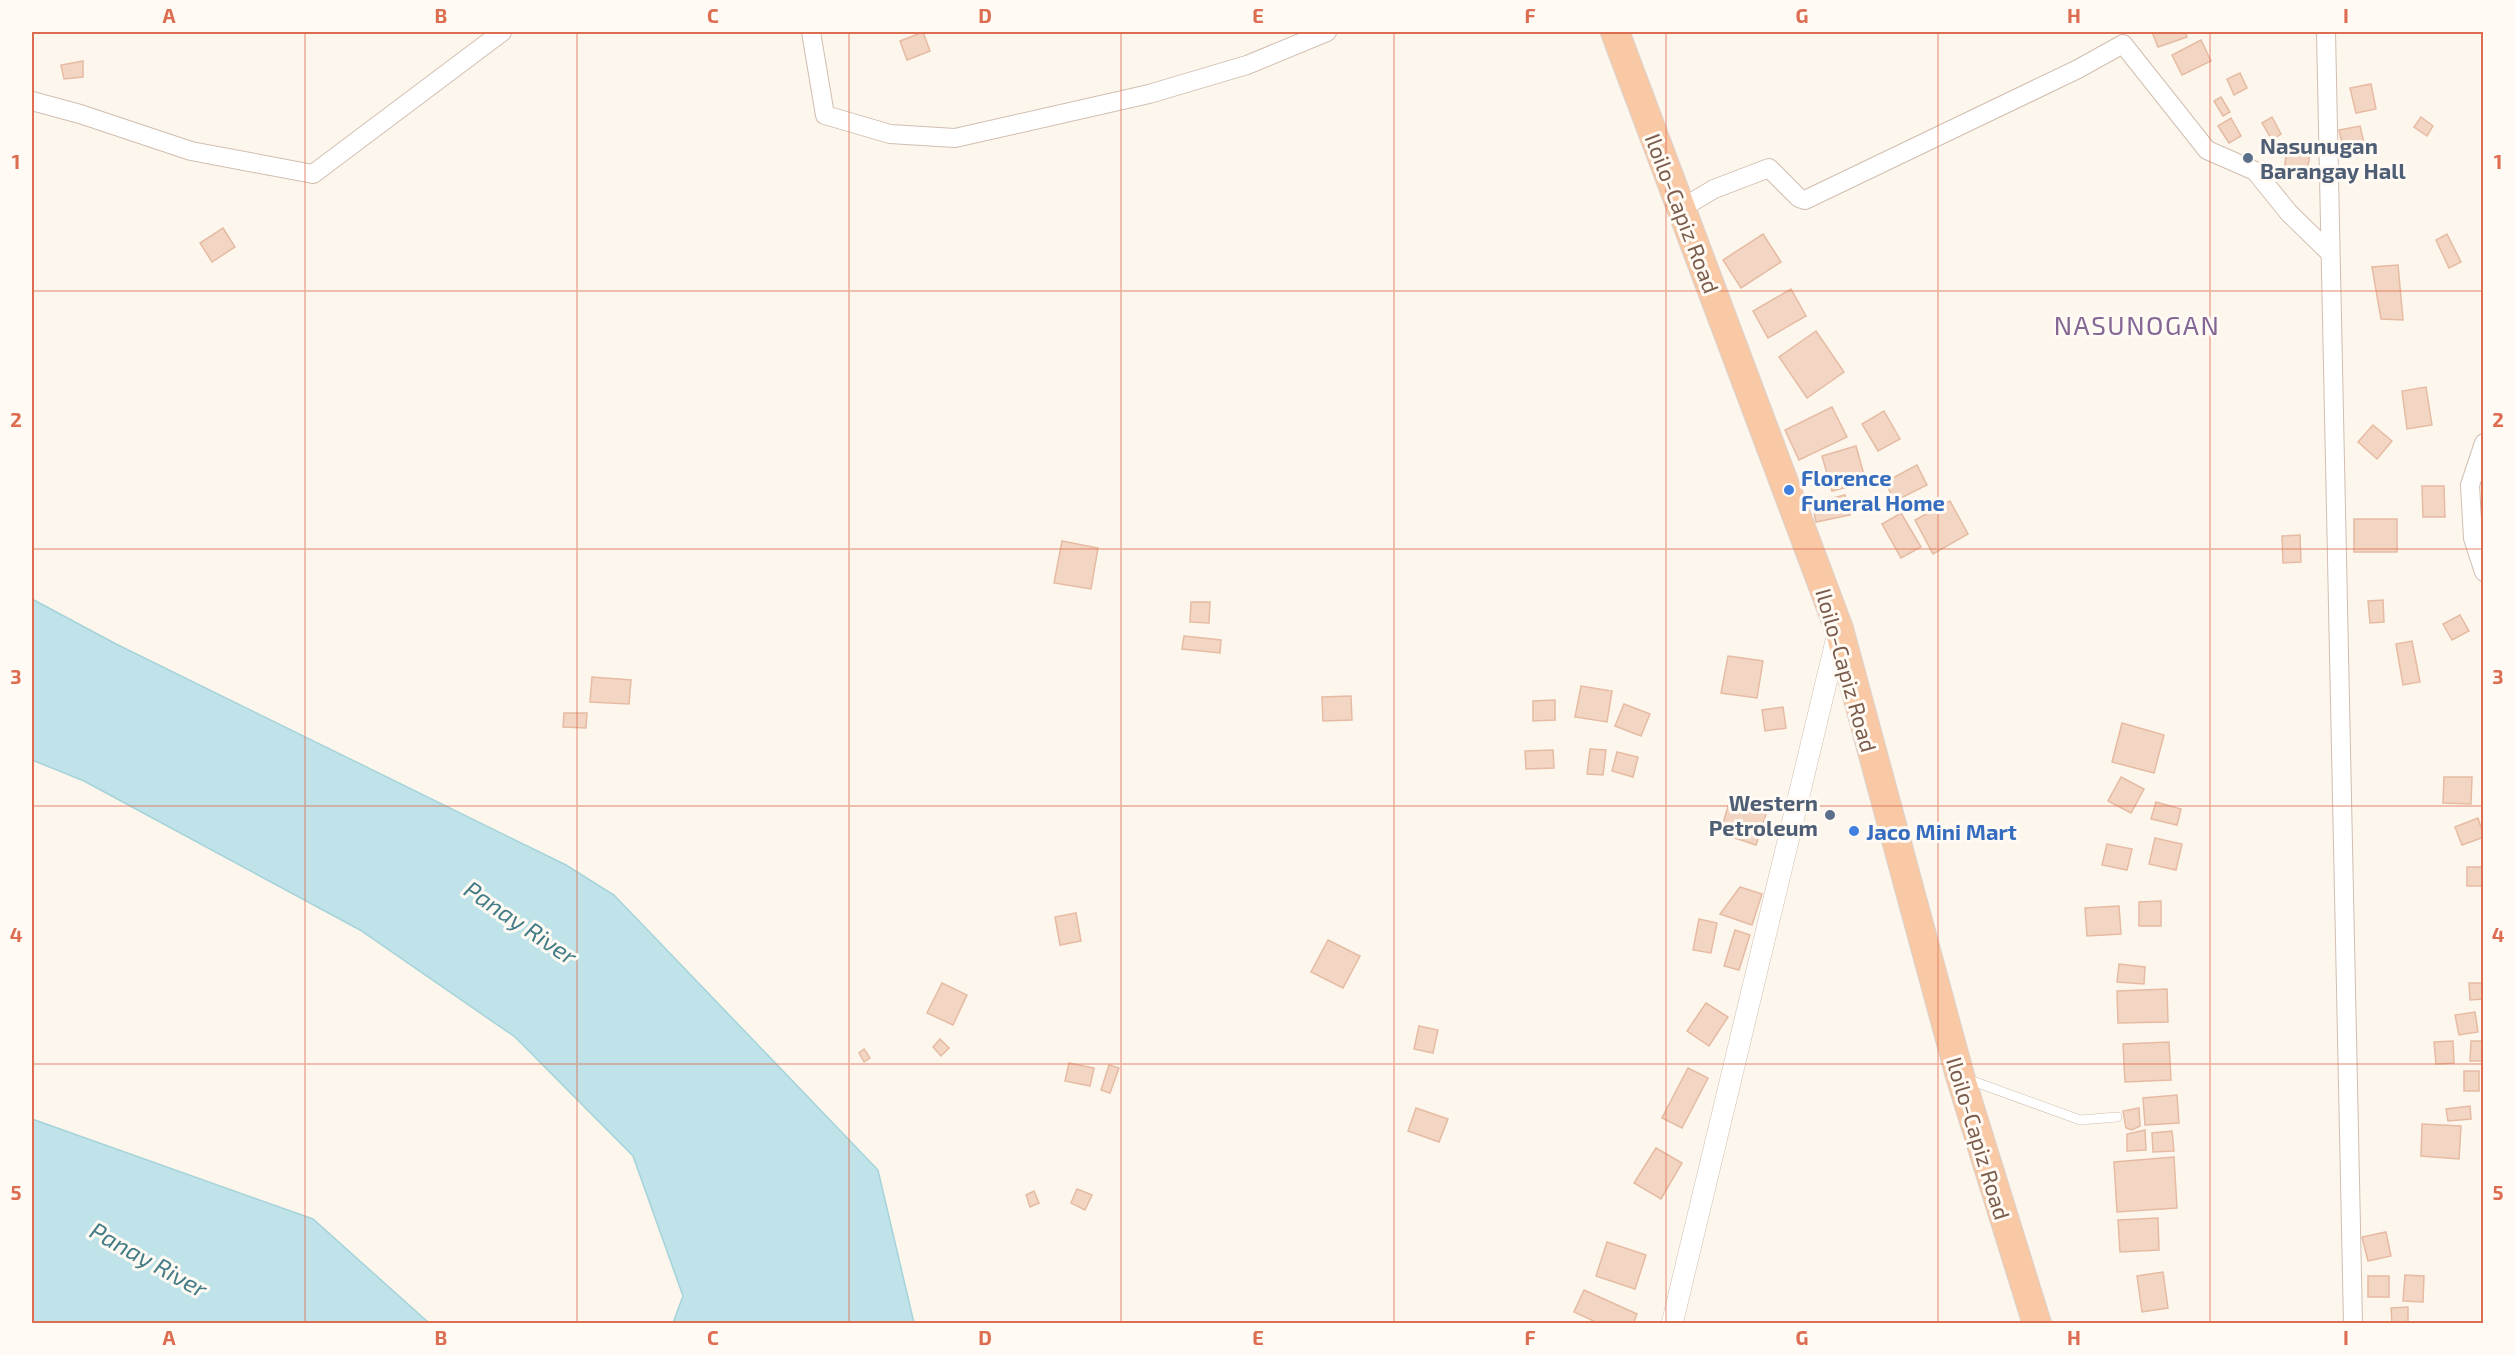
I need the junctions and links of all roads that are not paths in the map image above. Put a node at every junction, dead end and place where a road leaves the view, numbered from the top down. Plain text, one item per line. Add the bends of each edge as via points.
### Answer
1 (502, 32) edge
2 (811, 32) edge
3 (1327, 32) edge
4 (1615, 32) edge
5 (2326, 32) edge
6 (32, 101) edge
7 (1682, 208) junction
8 (2330, 253) junction
9 (2484, 443) edge
10 (2484, 572) edge
11 (1839, 629) junction
12 (1959, 1076) junction
13 (2117, 1117) dead end
14 (1672, 1323) edge
15 (2037, 1323) edge
16 (2353, 1323) edge

1 - 6 street via 313,174 191,151
2 - 3 street via 825,115 890,134 955,138 1149,94 1247,65
4 - 7 highway, Iloilo-Capiz Road
5 - 8 street
7 - 8 street via 1714,189 1769,168 1805,200 2123,44 2207,150 2255,171 2289,213
7 - 11 highway, Iloilo-Capiz Road
8 - 16 street
9 - 10 street via 2470,486 2474,538
11 - 12 highway, Iloilo-Capiz Road
11 - 14 street
12 - 13 lane via 2080,1120
12 - 15 highway, Iloilo-Capiz Road

